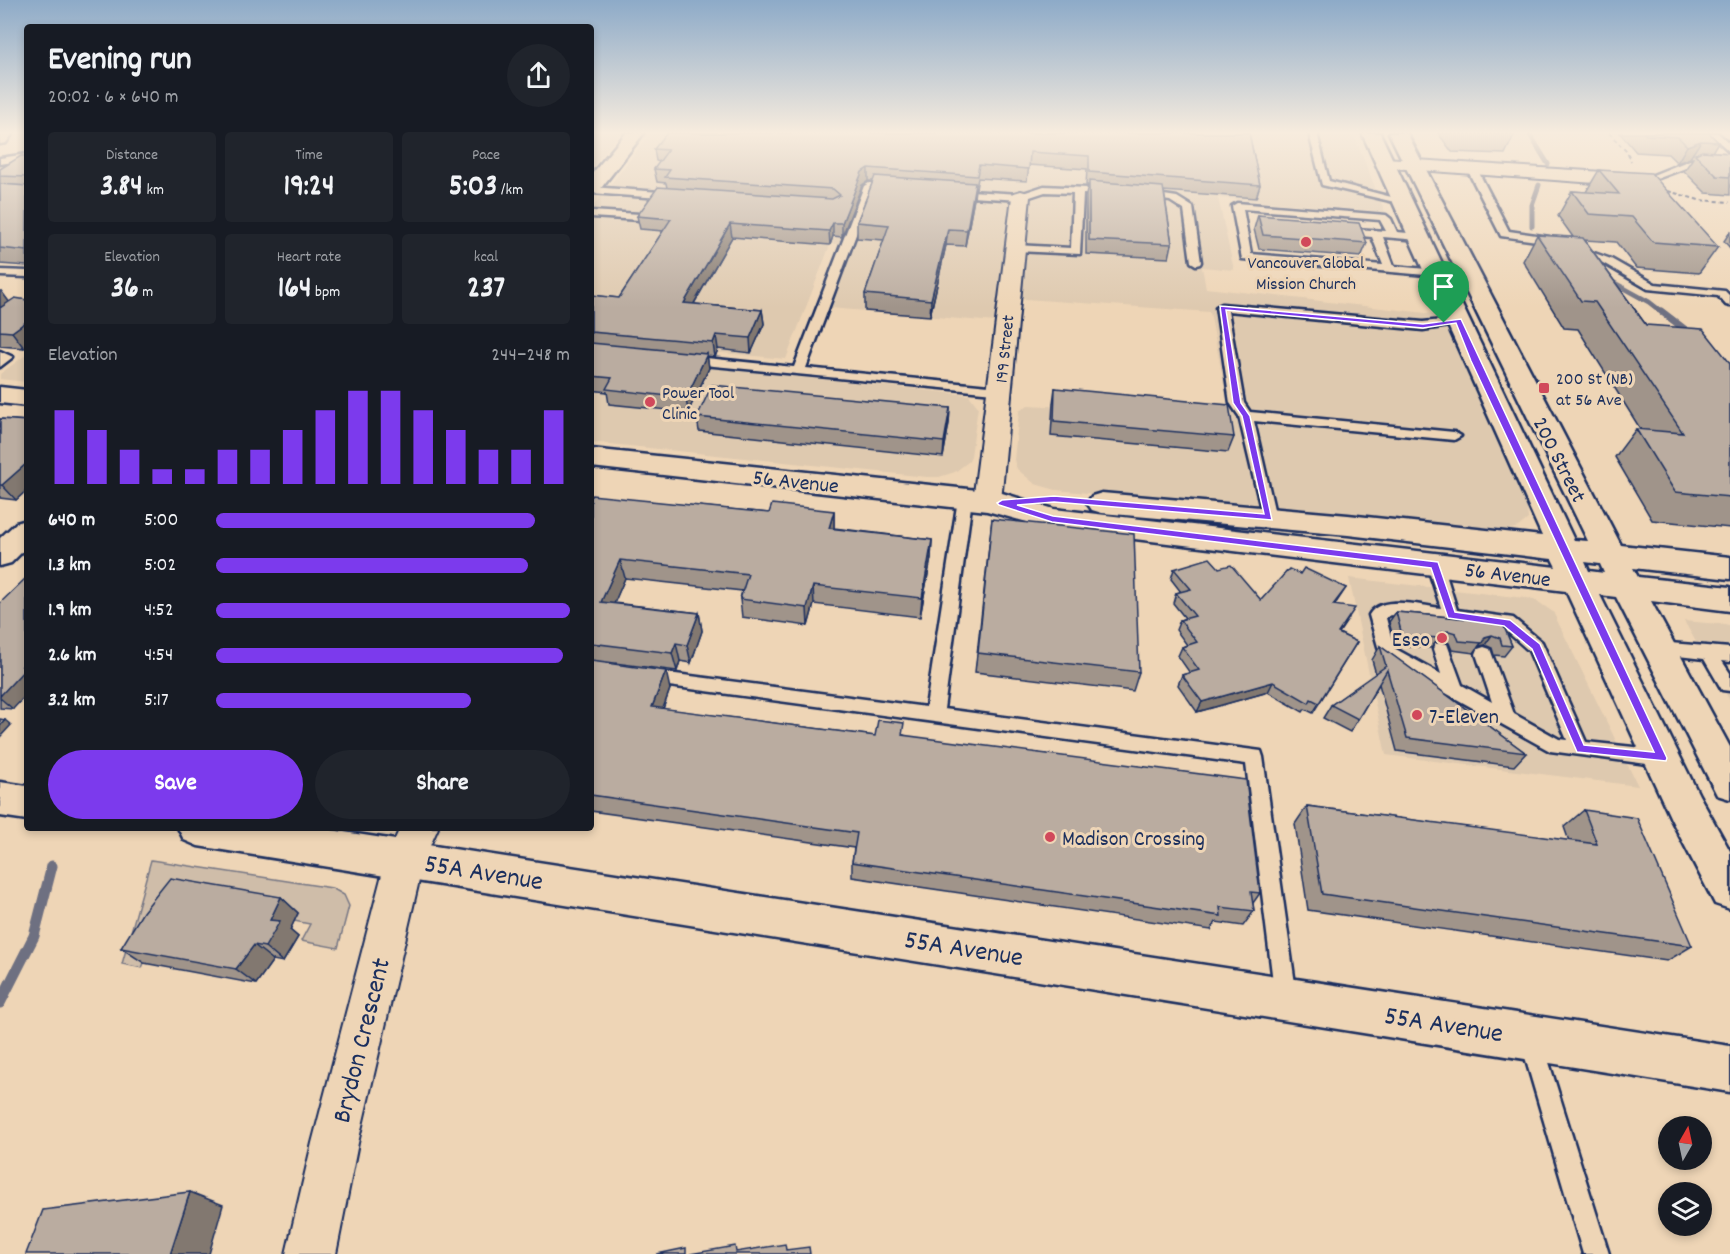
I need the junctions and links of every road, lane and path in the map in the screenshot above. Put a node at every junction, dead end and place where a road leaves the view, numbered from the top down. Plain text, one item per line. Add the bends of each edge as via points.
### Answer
1 (624, 192) edge
2 (867, 192) edge
3 (939, 192) edge
4 (1038, 192) edge
5 (1078, 192) edge
6 (1109, 192) edge
7 (1358, 192) edge
8 (1398, 192) edge
9 (1427, 192) edge
10 (1483, 192) edge
11 (1673, 192) edge
12 (683, 196) edge
13 (1021, 198) junction
14 (1730, 202) edge
15 (1403, 203) junction
16 (594, 214) edge
17 (640, 218) edge
18 (1331, 230) edge
19 (1376, 233) junction
20 (1393, 235) junction
21 (1419, 237) junction
22 (1016, 248) junction
23 (1196, 262) dead end
24 (1390, 269) junction
25 (0, 273) edge
26 (1437, 273) junction
27 (24, 274) edge
28 (1730, 303) edge
29 (1458, 321) junction
30 (0, 356) edge
31 (672, 359) edge
32 (0, 363) edge
33 (799, 371) junction
34 (999, 391) junction
35 (0, 395) edge
36 (24, 398) edge
37 (1246, 416) junction
38 (1454, 436) dead end
39 (594, 458) edge
40 (984, 501) junction
41 (1275, 518) junction
42 (24, 533) edge
43 (1252, 544) junction
44 (1564, 549) junction
45 (1, 554) edge
46 (1610, 554) junction
47 (1435, 565) junction
48 (1730, 568) edge
49 (1578, 581) junction
50 (1627, 588) junction
51 (1730, 599) edge
52 (1451, 615) junction
53 (1658, 648) junction
54 (1442, 649) edge
55 (1709, 652) junction
56 (1484, 654) edge
57 (1730, 655) edge
58 (627, 674) edge
59 (1728, 685) dead end
60 (1455, 690) junction
61 (934, 715) junction
62 (1507, 719) junction
63 (1718, 741) edge
64 (1580, 749) junction
65 (1662, 758) junction
66 (1730, 783) edge
67 (0, 799) edge
68 (24, 803) edge
69 (241, 831) edge
70 (412, 843) edge
71 (1730, 890) edge
72 (1286, 998) junction
73 (1529, 1036) junction
74 (1730, 1069) edge
75 (311, 1254) edge
76 (1596, 1254) edge

1 - 12 lane
2 - 33 lane
3 - 13 lane
4 - 13 lane
5 - 22 lane via 1076,252
6 - 23 lane via 1165,196 1184,204 1189,209
7 - 15 lane
8 - 15 main road, 200 Street
9 - 46 main road, 200 Street
10 - 28 lane via 1505,234 1546,239 1607,261 1652,286 1721,293
11 - 14 path via 1699,200
13 - 22 street, 199 Street
15 - 21 main road, 200 Street
16 - 17 lane
18 - 19 lane
19 - 20 lane
19 - 24 lane
20 - 21 lane
20 - 24 lane via 1382,217 1237,206 1246,223 1246,257
21 - 26 main road, 200 Street
22 - 34 street, 199 Street
24 - 26 lane
25 - 27 lane
26 - 29 main road, 200 Street
29 - 37 lane via 1423,326 1222,307 1237,403
29 - 44 main road, 200 Street
30 - 32 lane via 7,357
31 - 33 lane
33 - 34 lane
34 - 40 street, 199 Street
35 - 36 main road
37 - 38 lane
37 - 41 lane
39 - 40 main road, 56 Avenue
40 - 41 main road, 56 Avenue via 1054,499
40 - 43 main road, 56 Avenue via 1052,519
40 - 61 lane
41 - 43 main road via 1254,529
41 - 44 main road, 56 Avenue
42 - 45 main road
43 - 47 main road, 56 Avenue
44 - 46 main road, 56 Avenue
44 - 49 main road, 200 Street
46 - 48 main road, 56 Avenue
46 - 50 main road, 200 Street
47 - 49 main road, 56 Avenue
47 - 52 lane
49 - 50 main road, 56 Avenue
49 - 65 main road, 200 Street
50 - 51 main road, 56 Avenue
50 - 53 main road, 200 Street
52 - 60 lane via 1432,620 1388,609 1377,615 1388,652
52 - 64 lane via 1473,624 1507,622 1536,647
53 - 55 lane
53 - 63 main road, 200 Street
54 - 60 lane
55 - 57 lane
55 - 59 lane
56 - 62 lane
58 - 61 lane
60 - 62 lane
61 - 72 lane via 1254,757
62 - 64 lane via 1556,746
63 - 66 main road, 200 Street
64 - 65 lane
65 - 71 main road, 200 Street
67 - 68 main road
69 - 70 main road, 55A Avenue
70 - 72 main road, 55A Avenue
70 - 75 street, Brydon Crescent via 335,1143
72 - 73 main road, 55A Avenue
73 - 74 main road, 55A Avenue
73 - 76 lane

